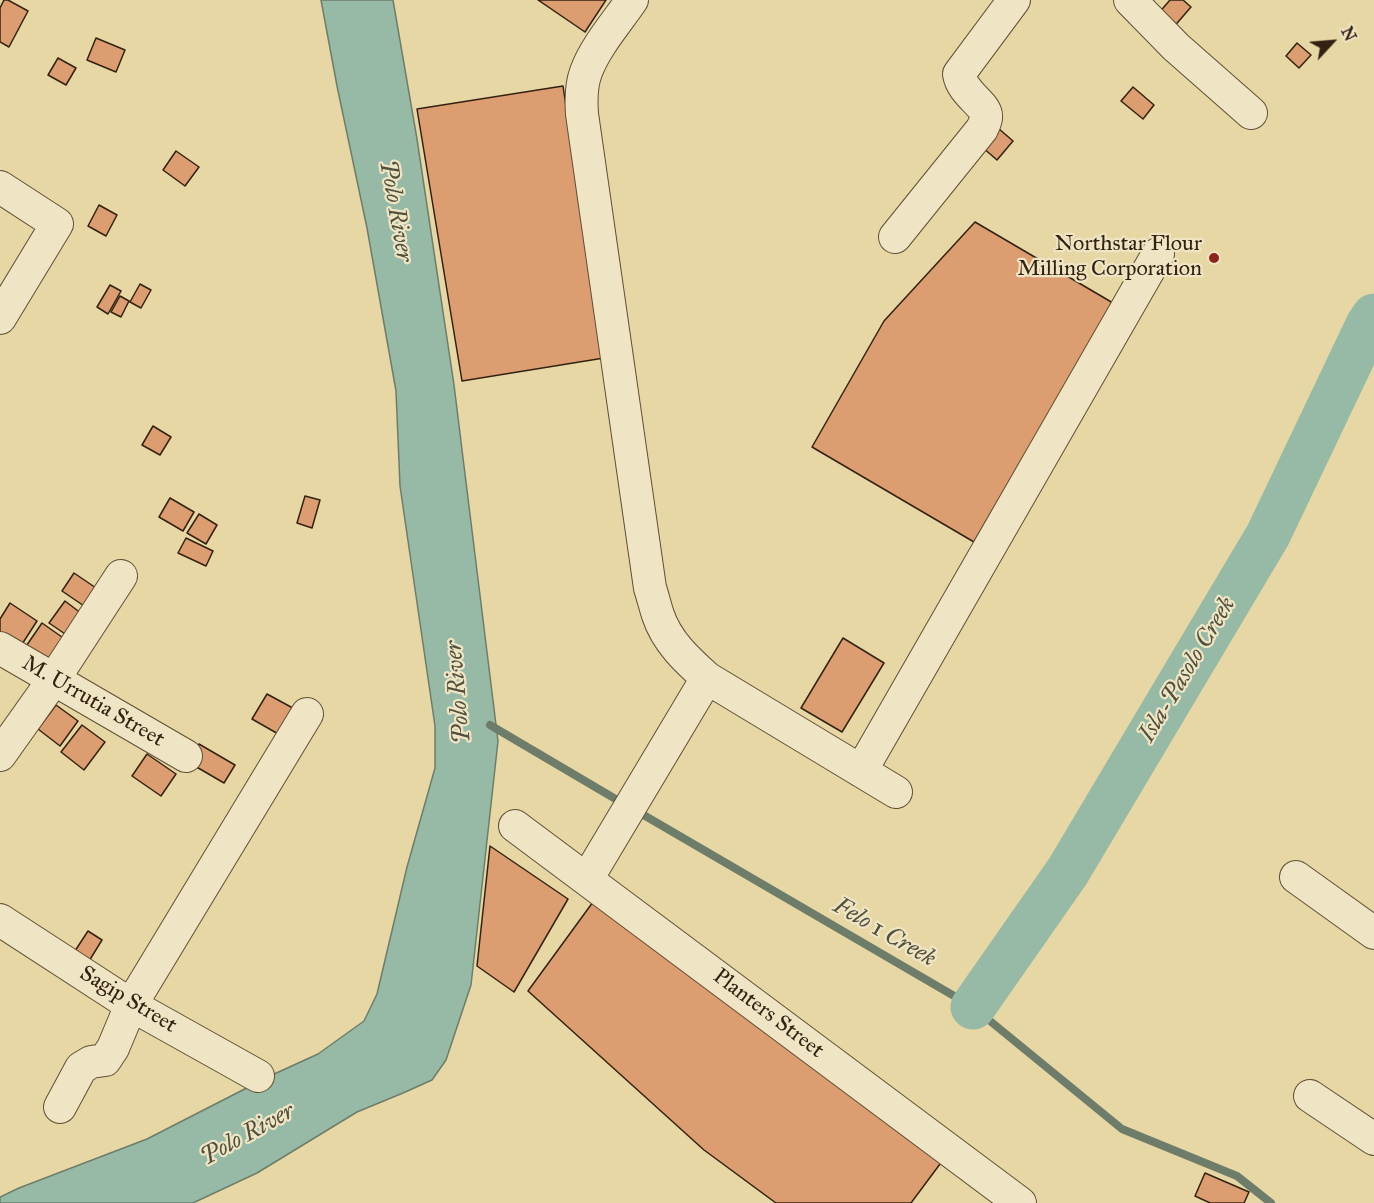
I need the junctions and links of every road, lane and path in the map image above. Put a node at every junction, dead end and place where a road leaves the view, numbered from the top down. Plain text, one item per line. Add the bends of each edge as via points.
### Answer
1 (632, 0) edge
2 (1014, 0) edge
3 (1130, 0) edge
4 (1251, 113) dead end
5 (0, 187) edge
6 (895, 237) dead end
7 (1158, 254) dead end
8 (0, 318) edge
9 (120, 576) dead end
10 (0, 648) edge
11 (707, 678) junction
12 (54, 679) junction
13 (307, 714) dead end
14 (0, 755) edge
15 (186, 756) dead end
16 (861, 771) junction
17 (896, 792) dead end
18 (515, 826) dead end
19 (1296, 877) dead end
20 (587, 879) junction
21 (0, 920) edge
22 (1374, 933) edge
23 (132, 1005) junction
24 (258, 1076) dead end
25 (1310, 1096) dead end
26 (60, 1107) dead end
27 (1374, 1139) edge
28 (1020, 1203) edge

1 - 11 street via 585,73 582,114 650,588 669,638
2 - 6 street via 959,74 960,82 985,110 987,118 982,129
3 - 4 street
5 - 8 street via 57,224
7 - 16 street
9 - 12 street
10 - 12 street, M. Urrutia Street
11 - 16 street
11 - 20 street
12 - 14 street
12 - 15 street, M. Urrutia Street
13 - 23 street
16 - 17 street
18 - 20 street, Planters Street
19 - 22 street
20 - 28 street, Planters Street
21 - 23 street, Sagip Street
23 - 24 street, Sagip Street
23 - 26 street via 105,1060 81,1068
25 - 27 street

